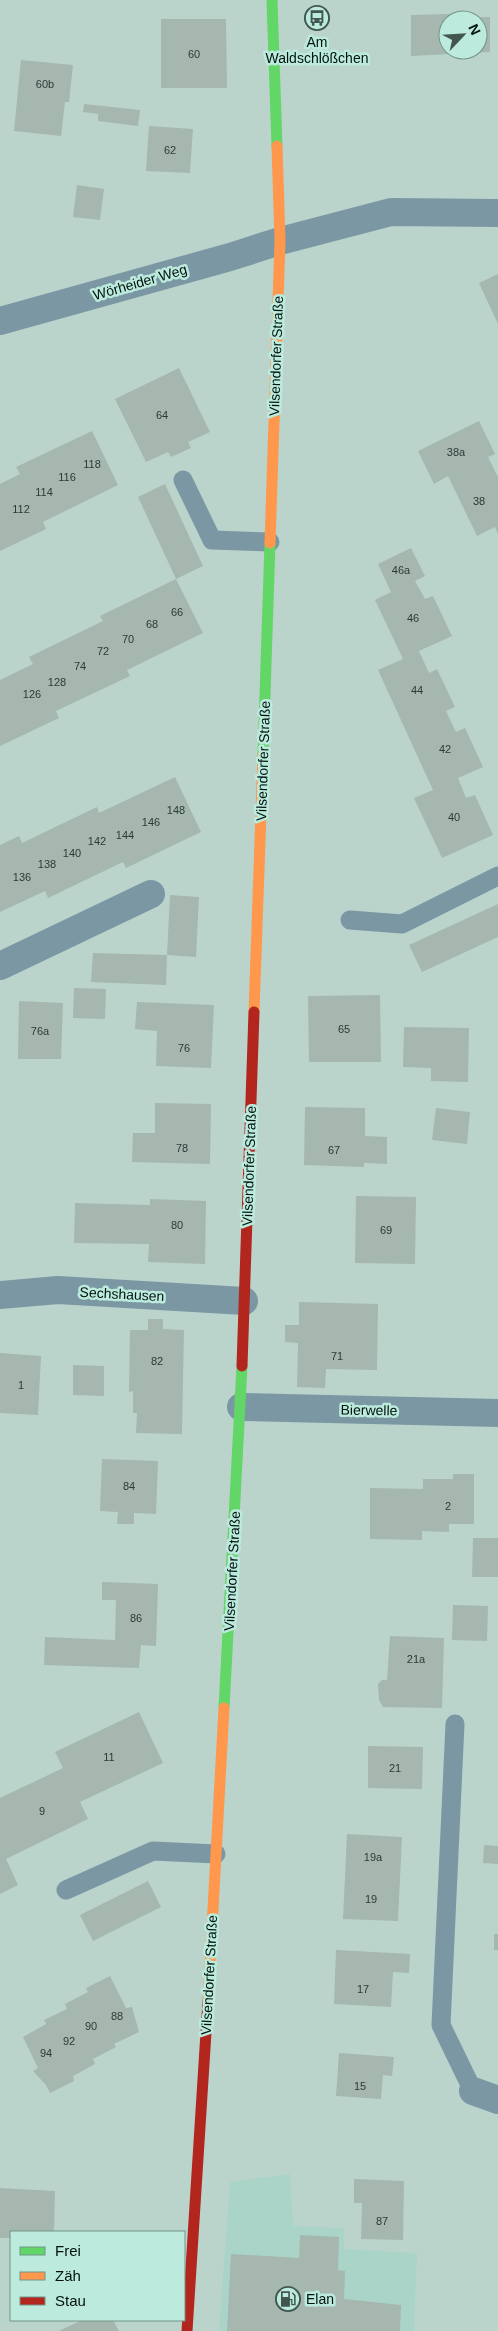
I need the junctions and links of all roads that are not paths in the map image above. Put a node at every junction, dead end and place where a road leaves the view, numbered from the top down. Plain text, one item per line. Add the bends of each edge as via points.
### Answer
1 (272, 0) edge
2 (498, 213) edge
3 (280, 241) junction
4 (0, 321) edge
5 (183, 480) dead end
6 (270, 542) junction
7 (498, 876) edge
8 (151, 894) dead end
9 (350, 920) dead end
10 (0, 966) edge
11 (0, 1295) edge
12 (244, 1300) junction
13 (240, 1407) junction
14 (498, 1413) edge
15 (455, 1724) dead end
16 (216, 1854) junction
17 (66, 1890) dead end
18 (473, 2091) joint
19 (498, 2100) edge
20 (188, 2331) edge

1 - 3 main road, Vilsendorfer Straße
2 - 3 street via 391,212
3 - 4 street, Wörheider Weg
3 - 6 main road, Vilsendorfer Straße
5 - 6 lane via 212,540
6 - 12 main road, Vilsendorfer Straße
7 - 9 lane via 402,924
8 - 10 street
11 - 12 street, Sechshausen via 58,1290
12 - 13 main road, Vilsendorfer Straße
13 - 14 street, Bierwelle
13 - 16 main road, Vilsendorfer Straße
15 - 18 lane via 440,2025
16 - 17 lane via 153,1851
16 - 20 main road, Vilsendorfer Straße
18 - 19 street

